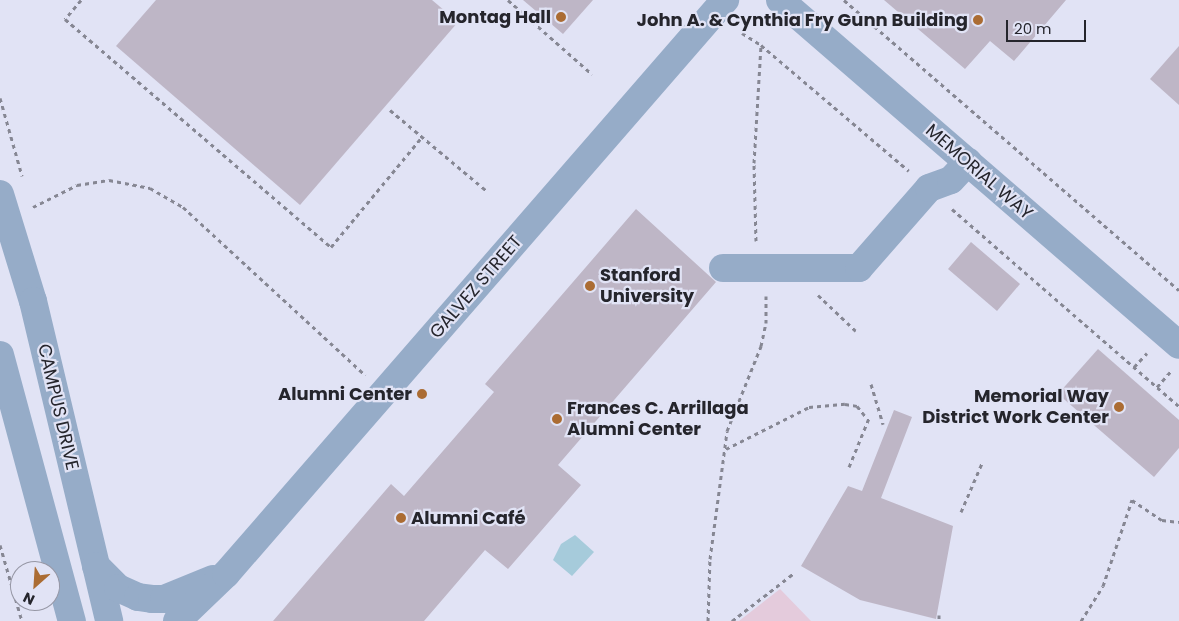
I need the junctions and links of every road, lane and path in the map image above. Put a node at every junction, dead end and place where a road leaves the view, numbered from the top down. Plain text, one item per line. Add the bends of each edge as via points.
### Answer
1 (81, 0) edge
2 (508, 0) edge
3 (725, 0) edge
4 (780, 0) edge
5 (844, 0) edge
6 (742, 33) dead end
7 (761, 45) junction
8 (592, 74) dead end
9 (0, 98) edge
10 (390, 110) dead end
11 (422, 137) junction
12 (968, 162) junction
13 (912, 174) dead end
14 (23, 180) dead end
15 (488, 191) dead end
16 (0, 194) edge
17 (28, 199) dead end
18 (952, 208) dead end
19 (758, 257) junction
20 (724, 268) dead end
21 (811, 288) dead end
22 (1179, 290) edge
23 (856, 331) dead end
24 (0, 355) edge
25 (1176, 357) edge
26 (871, 384) dead end
27 (1157, 387) junction
28 (384, 392) junction
29 (1179, 406) edge
30 (883, 424) dead end
31 (726, 449) junction
32 (982, 463) dead end
33 (850, 467) dead end
34 (961, 512) dead end
35 (1179, 522) edge
36 (0, 545) edge
37 (96, 566) junction
38 (794, 573) dead end
39 (226, 574) junction
40 (939, 615) dead end
41 (1087, 615) junction
42 (22, 621) edge
43 (72, 621) edge
44 (109, 621) edge
45 (177, 621) edge
46 (199, 621) edge
47 (708, 621) edge
48 (732, 621) edge
49 (939, 621) edge
50 (1081, 621) edge
51 (1086, 621) edge

1 - 11 path via 65,20 331,247
2 - 8 path
3 - 28 street, GALVEZ STREET
4 - 12 street, MEMORIAL WAY
5 - 22 path
6 - 7 path
7 - 13 path
7 - 19 path via 754,163
9 - 14 path
10 - 11 path
11 - 15 path
12 - 19 street via 951,180 929,188 859,268
12 - 25 street, MEMORIAL WAY
16 - 37 street, CAMPUS DRIVE via 33,301
17 - 28 path via 31,208 76,185 109,180 150,188 182,207
18 - 27 path
19 - 20 street
19 - 31 path via 767,300 766,323 749,380 728,430
21 - 23 path
24 - 43 street
25 - 27 path
26 - 30 path
27 - 29 path
28 - 39 street, GALVEZ STREET
31 - 33 path via 809,407 845,404 857,406 867,417
31 - 47 path via 710,559
32 - 34 path
35 - 41 path via 1162,520 1132,500 1103,586
36 - 42 path
37 - 39 street via 118,588 152,599 164,599
37 - 44 street, CAMPUS DRIVE
38 - 48 path
39 - 45 street, GALVEZ STREET
39 - 46 street, GALVEZ STREET
40 - 49 path
41 - 50 path
41 - 51 path

